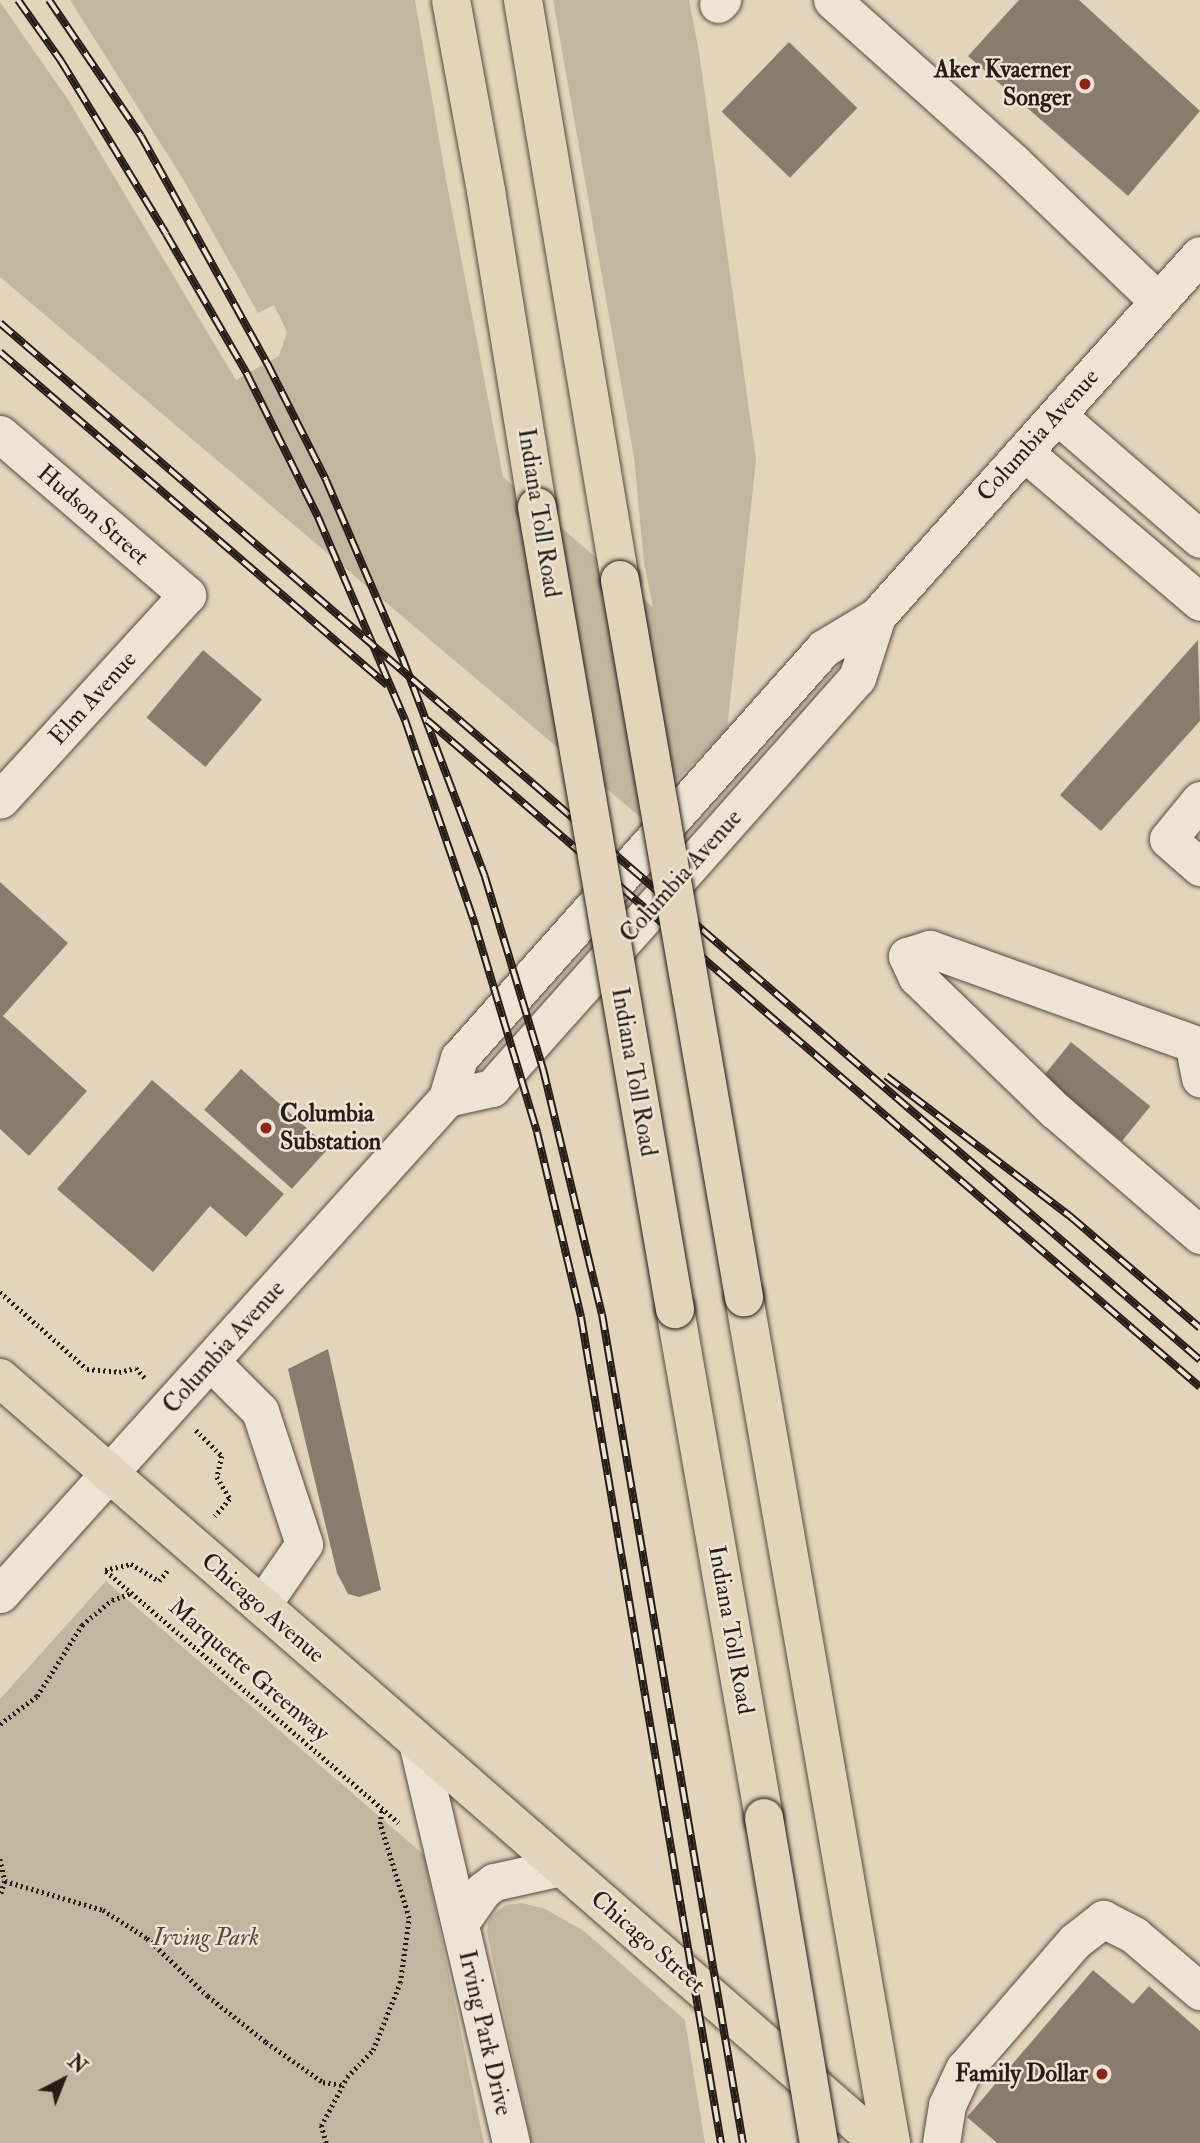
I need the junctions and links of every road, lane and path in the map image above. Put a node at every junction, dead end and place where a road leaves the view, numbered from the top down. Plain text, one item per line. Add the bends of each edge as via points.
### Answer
1 (451, 0) edge
2 (523, 0) edge
3 (831, 0) edge
4 (1200, 255) edge
5 (1158, 302) junction
6 (1057, 415) junction
7 (0, 435) edge
8 (1024, 452) junction
9 (1200, 539) edge
10 (187, 595) joint
11 (1200, 602) edge
12 (0, 800) edge
13 (1200, 800) edge
14 (1200, 867) edge
15 (1198, 1057) edge
16 (1200, 1235) edge
17 (0, 1292) edge
18 (211, 1362) junction
19 (136, 1368) dead end
20 (0, 1378) edge
21 (222, 1456) dead end
22 (109, 1473) junction
23 (230, 1499) dead end
24 (159, 1581) dead end
25 (132, 1593) junction
26 (0, 1594) edge
27 (261, 1606) junction
28 (0, 1724) edge
29 (417, 1742) junction
30 (382, 1808) junction
31 (406, 1829) dead end
32 (0, 1859) edge
33 (561, 1867) junction
34 (5, 1881) junction
35 (0, 1896) edge
36 (460, 1923) junction
37 (1200, 1991) edge
38 (342, 2085) junction
39 (326, 2143) edge
40 (511, 2143) edge
41 (819, 2143) edge
42 (879, 2143) edge
43 (891, 2143) edge
44 (941, 2143) edge

1 - 41 main road, Indiana Toll Road, bridge
2 - 43 main road, bridge
3 - 5 street via 1013,162
4 - 5 street, Columbia Avenue
5 - 6 street, Columbia Avenue
6 - 8 street, Columbia Avenue
6 - 9 street
7 - 10 street, Hudson Street
8 - 11 street
8 - 18 street, Columbia Avenue via 877,616 858,678 492,1088 447,1098
10 - 12 street, Elm Avenue
13 - 14 street via 1168,839
15 - 16 street via 930,949 907,956 917,977 1056,1111
17 - 19 path via 87,1369 119,1372
18 - 22 street, Columbia Avenue
18 - 27 street via 260,1411 304,1544
20 - 22 main road
21 - 23 path via 217,1477
22 - 26 street, Columbia Avenue
22 - 27 main road, Chicago Avenue
24 - 25 path, Marquette Greenway via 131,1564 105,1570
25 - 28 path via 113,1600 82,1625 37,1696
25 - 30 path, Marquette Greenway
27 - 29 main road, Chicago Avenue
29 - 33 main road, Chicago Street
29 - 36 street, Irving Park Drive
30 - 31 path, Marquette Greenway
30 - 38 path via 380,1824 409,1918 400,1983 373,2050
32 - 34 path
33 - 36 street, Irving Park Drive via 494,1882
33 - 42 main road, Chicago Street
34 - 35 path
34 - 38 path via 103,1910 147,1938 208,1996 266,2042 323,2082
36 - 40 street, Irving Park Drive
37 - 44 street via 1134,1934 1102,1919 1075,1941 964,2070 947,2105
38 - 39 path via 321,2126

